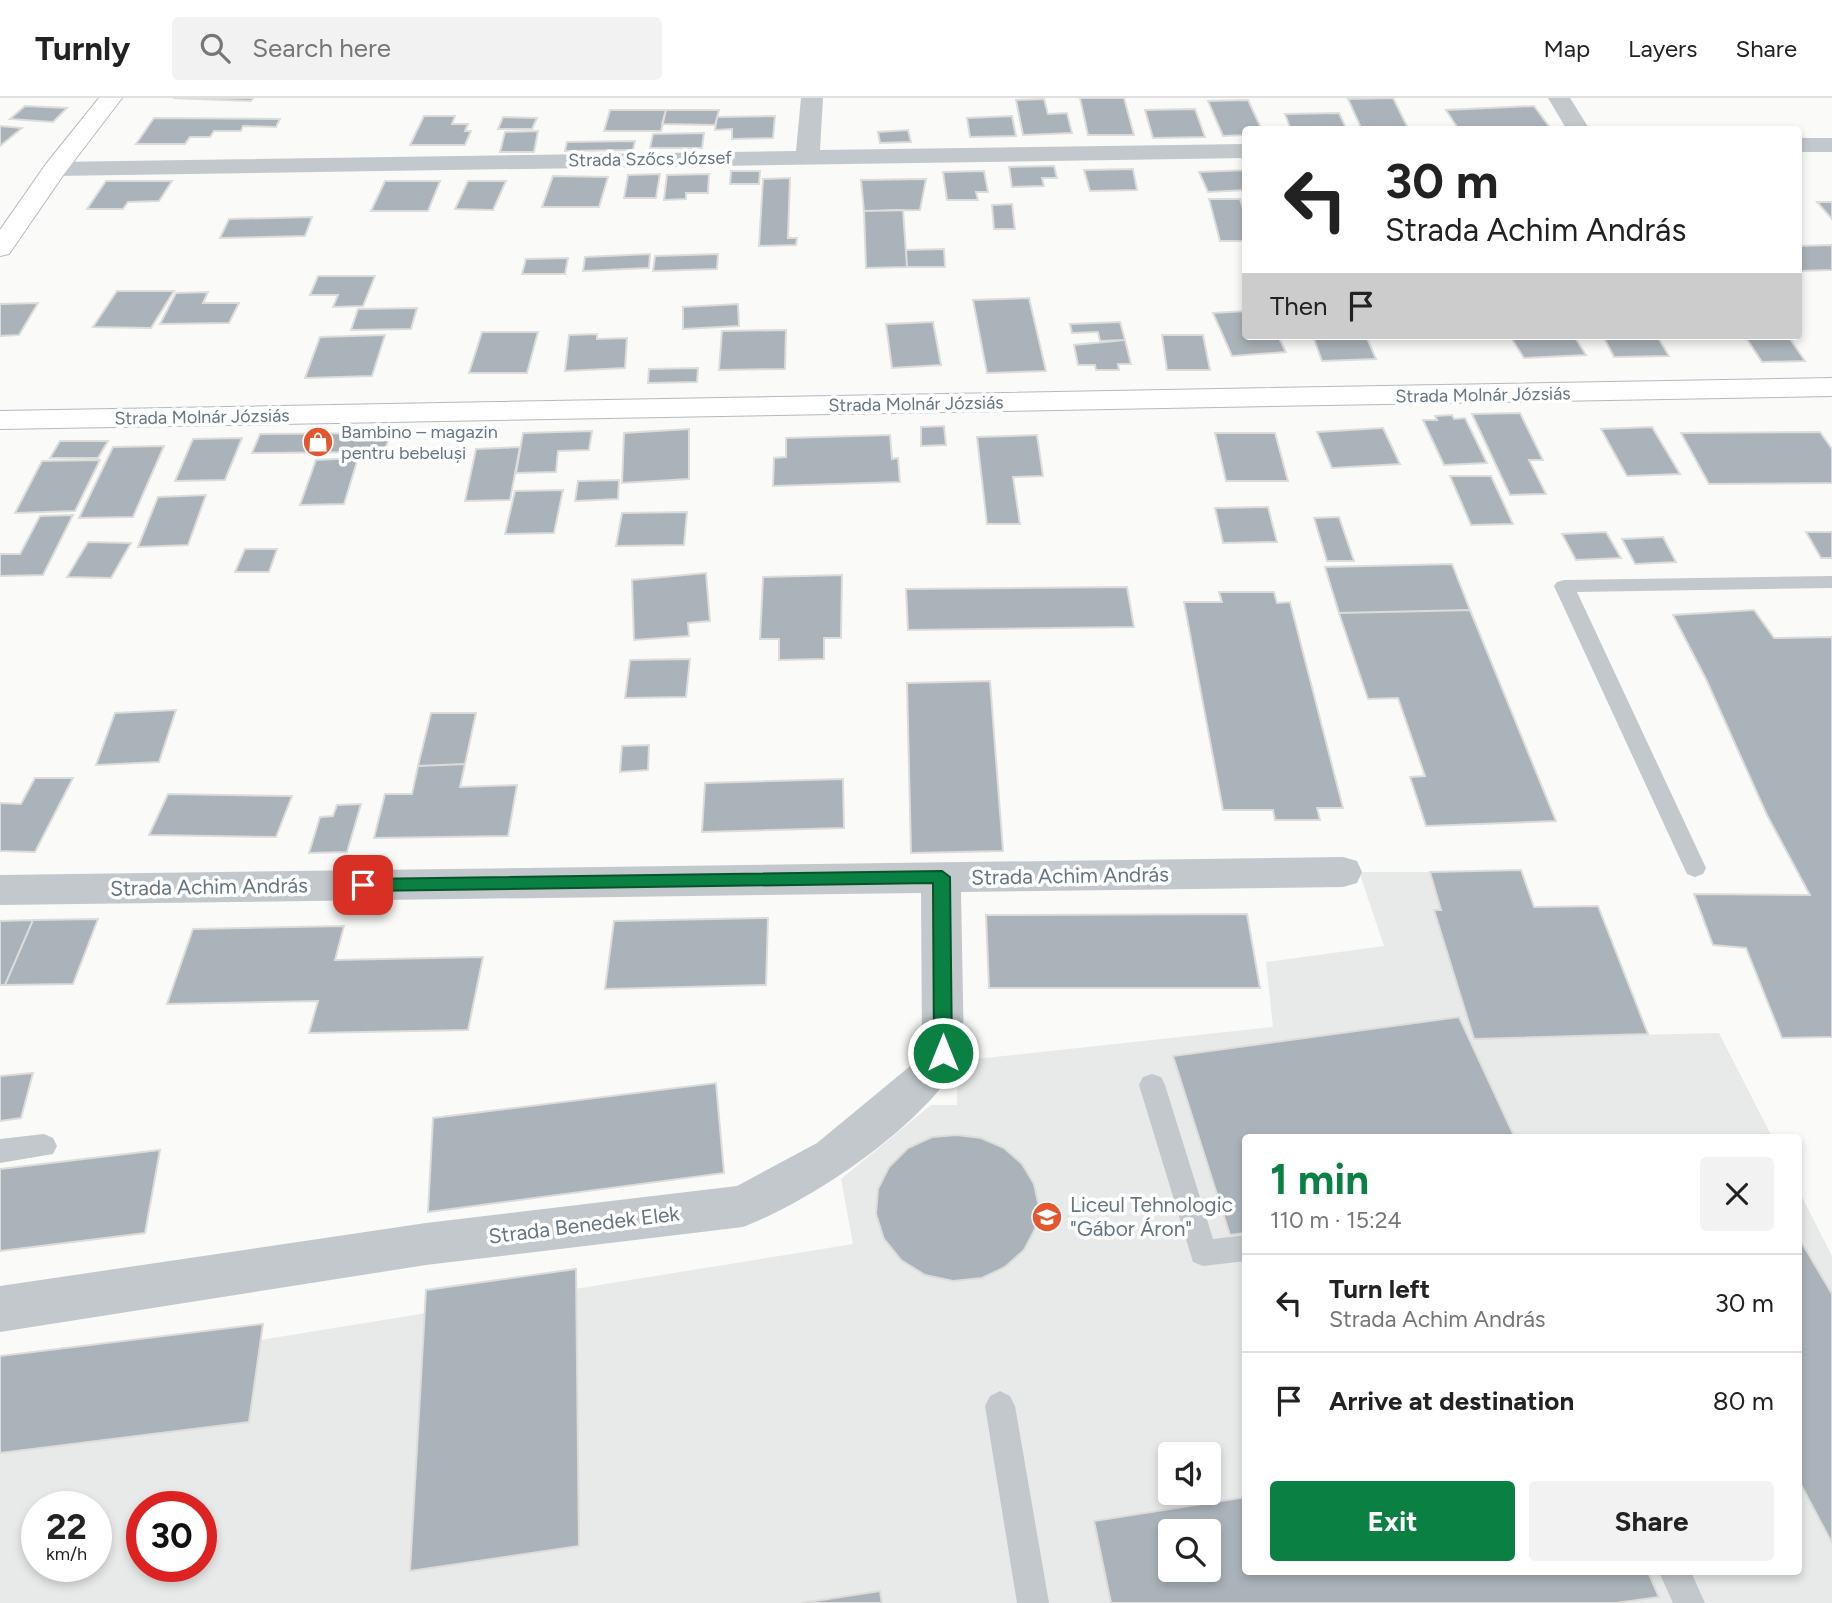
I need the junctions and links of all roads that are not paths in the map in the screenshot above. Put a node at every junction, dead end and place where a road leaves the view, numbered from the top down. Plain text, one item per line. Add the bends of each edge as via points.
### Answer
1 (111, 98) edge
2 (812, 98) edge
3 (1559, 98) edge
4 (1576, 126) edge
5 (1802, 145) edge
6 (1832, 145) edge
7 (1242, 151) edge
8 (807, 157) junction
9 (55, 169) junction
10 (0, 248) edge
11 (1832, 387) edge
12 (0, 420) edge
13 (1832, 582) edge
14 (1695, 867) dead end
15 (1343, 872) dead end
16 (942, 877) junction
17 (0, 890) edge
18 (1152, 1085) dead end
19 (44, 1146) dead end
20 (0, 1151) edge
21 (1242, 1248) edge
22 (0, 1309) edge
23 (1000, 1406) dead end
24 (1676, 1575) edge
25 (1033, 1603) edge
26 (1689, 1603) edge

1 - 9 street
2 - 8 street
3 - 4 street
5 - 6 street
7 - 8 street, Strada Szőcs József
8 - 9 street, Strada Szőcs József
9 - 10 street
11 - 12 street, Strada Molnár Józsiás
13 - 14 lane via 1564,586
15 - 16 street, Strada Achim András
16 - 17 street, Strada Achim András
16 - 22 street, Strada Benedek Elek via 943,1053 924,1080 832,1157 743,1206 426,1244
18 - 21 lane via 1203,1253
19 - 20 lane
23 - 25 lane
24 - 26 lane

